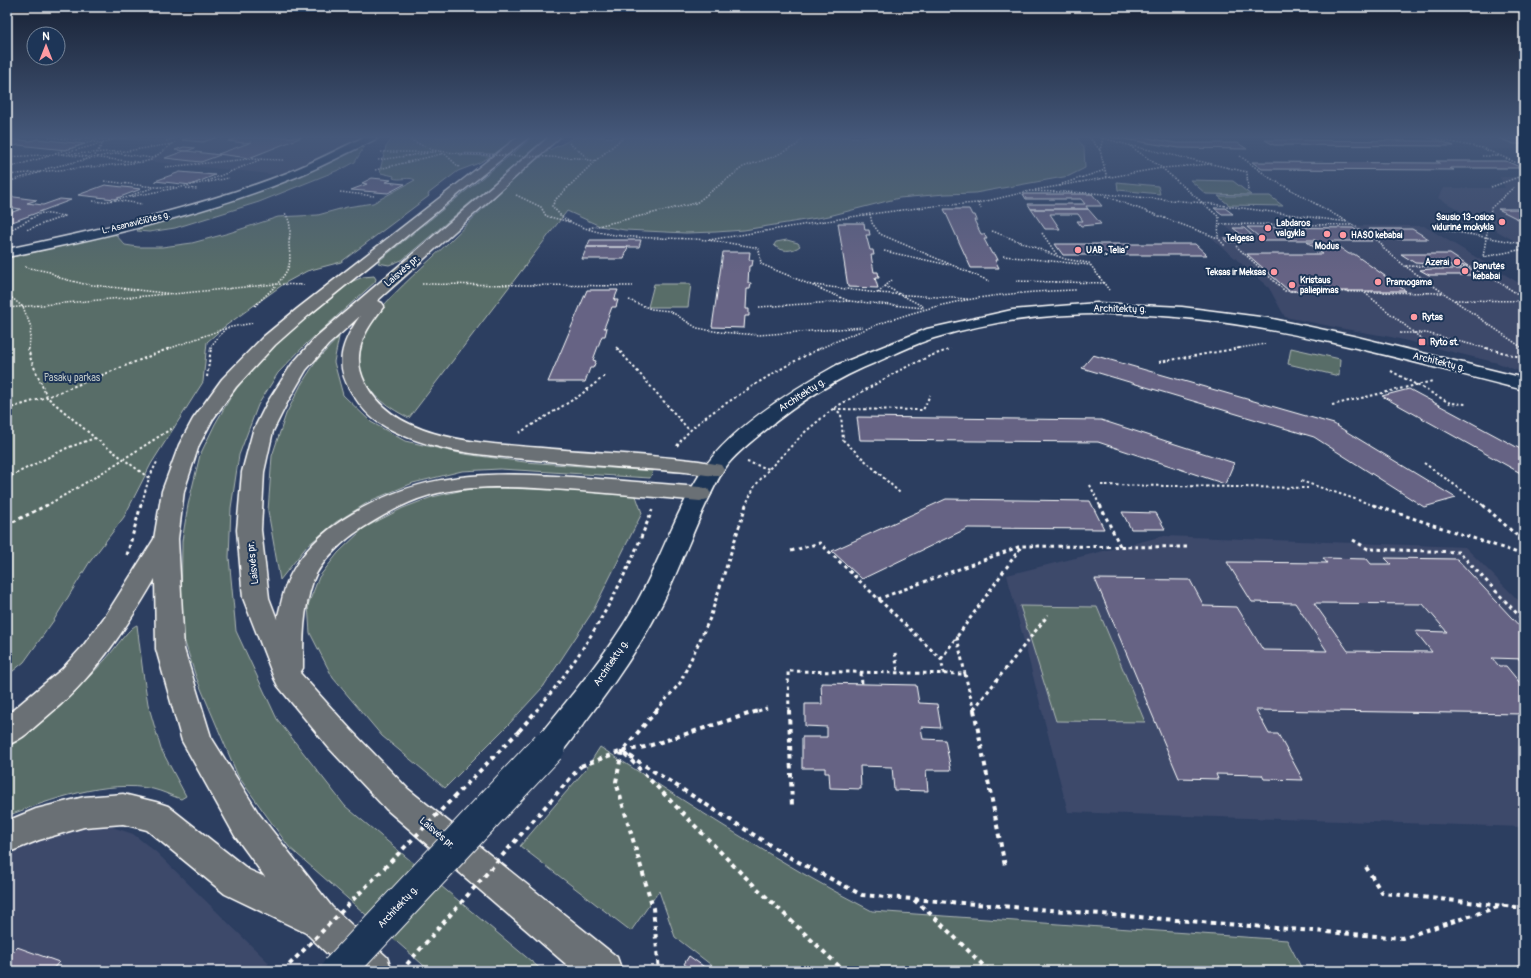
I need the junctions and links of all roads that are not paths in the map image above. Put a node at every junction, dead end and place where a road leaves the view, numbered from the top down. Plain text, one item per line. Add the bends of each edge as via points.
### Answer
1 (272, 183) edge
2 (466, 183) edge
3 (503, 183) edge
4 (7, 253) edge
5 (412, 262) junction
6 (1524, 384) edge
7 (713, 470) junction
8 (700, 494) junction
9 (166, 539) junction
10 (288, 678) junction
11 (7, 732) edge
12 (7, 836) edge
13 (319, 920) junction
14 (338, 971) edge
15 (373, 971) edge
16 (603, 971) edge

1 - 4 street, L. Asanavičiūtės g. via 118,228
2 - 9 main road via 303,312 249,360 229,383 189,445 173,491
3 - 5 main road, Laisvės pr.
5 - 7 main road via 359,328 351,346 349,362 353,380 365,399 388,420 422,435 469,447 692,466
5 - 10 main road, Laisvės pr. via 322,341 298,368 263,431 253,472 249,530 256,598
6 - 7 street, Architektų g. via 1353,340 1256,320 1144,309 1048,310 968,323 898,344 860,361 821,381 780,408 725,455
7 - 8 street, Architektų g.
8 - 10 main road via 514,480 475,481 434,487 402,497 344,529 321,550 301,579 290,621
8 - 14 street, Architektų g., bridge via 645,611 608,669 548,747
9 - 11 main road via 111,630 80,668
9 - 13 main road via 170,649 197,741 247,825
10 - 16 main road, Laisvės pr. via 340,739 397,799
12 - 13 main road via 84,812 123,809 156,817 237,882
13 - 15 main road

